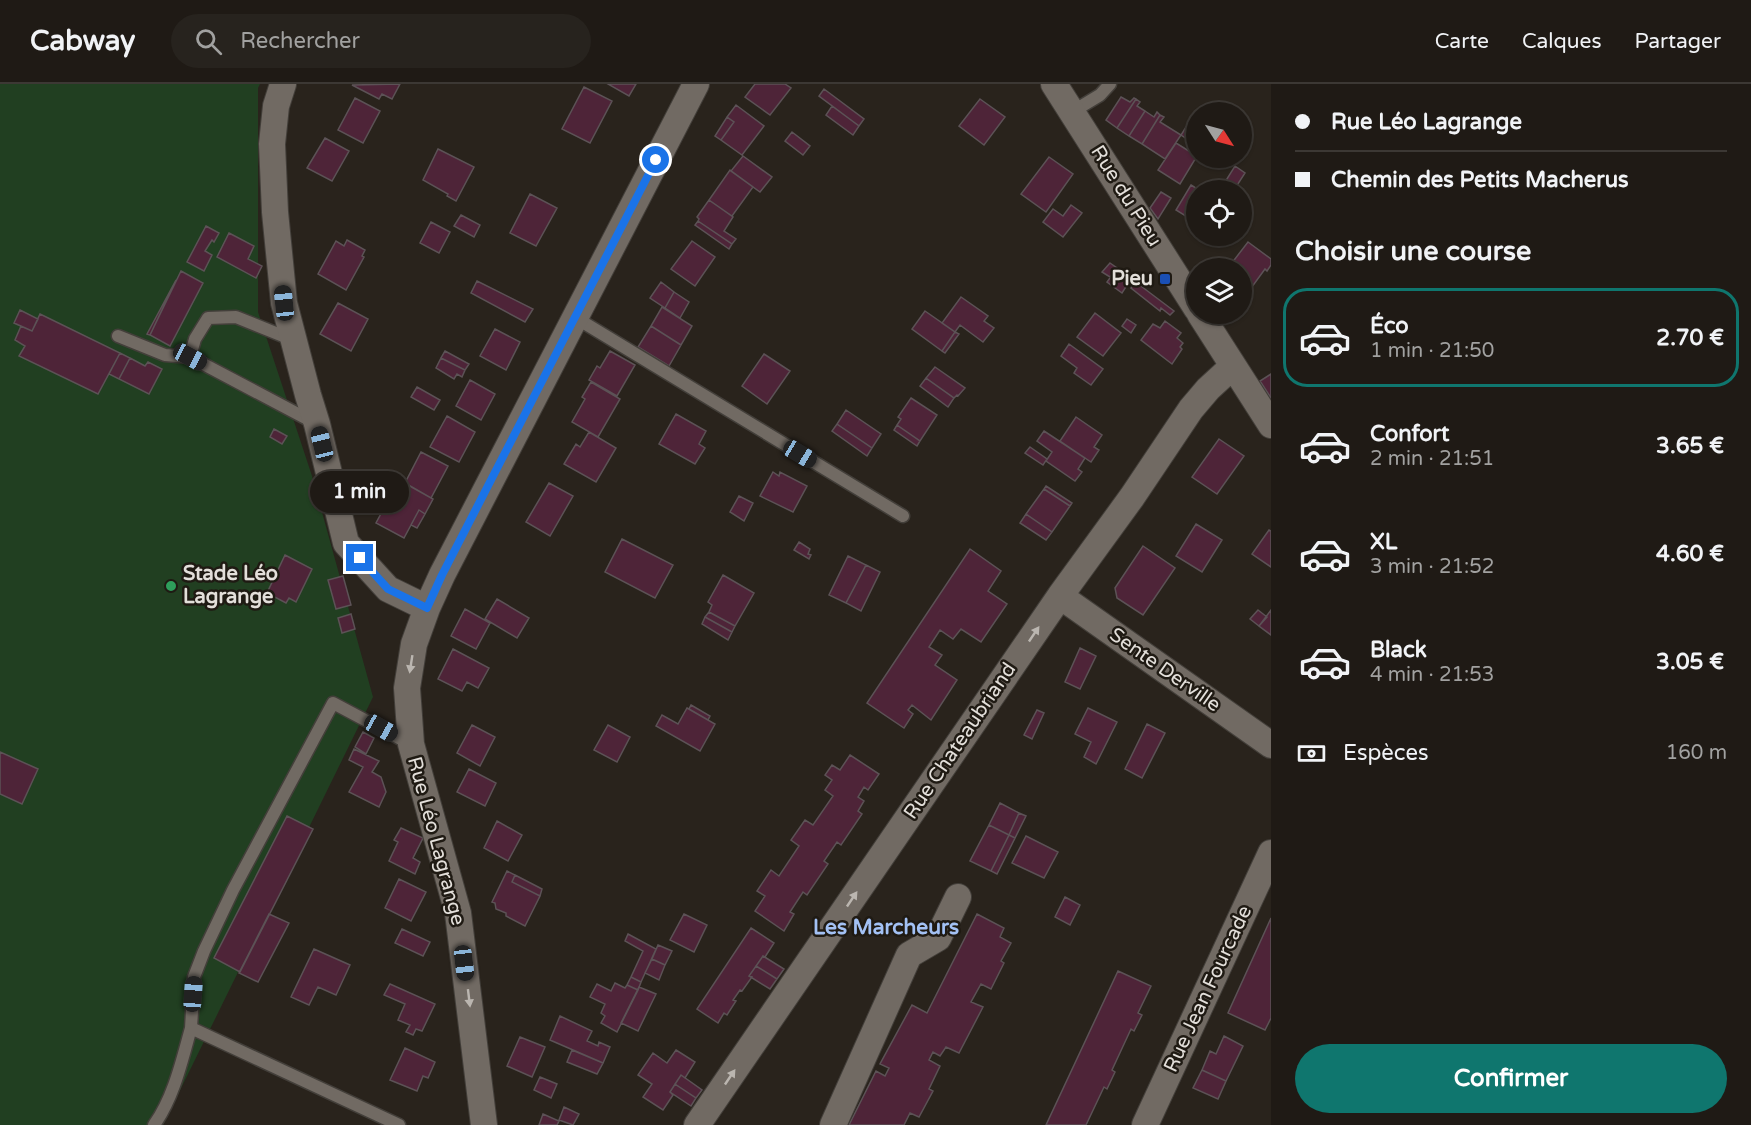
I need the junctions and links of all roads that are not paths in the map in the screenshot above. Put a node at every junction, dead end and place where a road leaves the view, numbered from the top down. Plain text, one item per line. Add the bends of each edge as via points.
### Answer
1 (283, 84) edge
2 (696, 84) edge
3 (1054, 84) edge
4 (1110, 84) edge
5 (1072, 112) junction
6 (1186, 292) edge
7 (576, 318) junction
8 (1206, 324) edge
9 (118, 336) dead end
10 (294, 341) junction
11 (190, 357) junction
12 (1233, 366) junction
13 (317, 424) junction
14 (1271, 425) edge
15 (903, 516) dead end
16 (1060, 596) junction
17 (427, 608) junction
18 (411, 744) junction
19 (1271, 745) edge
20 (1271, 853) edge
21 (958, 897) dead end
22 (191, 1028) junction
23 (154, 1125) edge
24 (399, 1125) edge
25 (484, 1125) edge
26 (697, 1125) edge
27 (833, 1125) edge
28 (1145, 1125) edge

1 - 10 street via 272,144 274,212 284,303
2 - 7 street, Rue Léo Lagrange
3 - 5 street, Rue du Pieu
4 - 5 lane
5 - 6 street, Rue du Pieu
7 - 15 lane
7 - 17 street, Rue Léo Lagrange
8 - 12 street
9 - 11 lane via 165,355
10 - 11 lane via 236,317 208,318 195,339
10 - 13 street
11 - 13 lane
12 - 14 street
12 - 16 street, Rue Chateaubriand via 1191,409
13 - 17 street via 346,543 388,589
16 - 19 street, Sente Derville
26 -> 16 street, Rue Chateaubriand
17 -> 18 street, Rue Léo Lagrange via 414,644 407,688
18 - 22 lane via 333,703 204,951 194,977
18 -> 25 street, Rue Léo Lagrange via 458,913
20 - 28 street, Rue Jean Fourcade
21 - 27 street via 938,938 909,956
22 - 23 lane via 177,1076
22 - 24 lane

